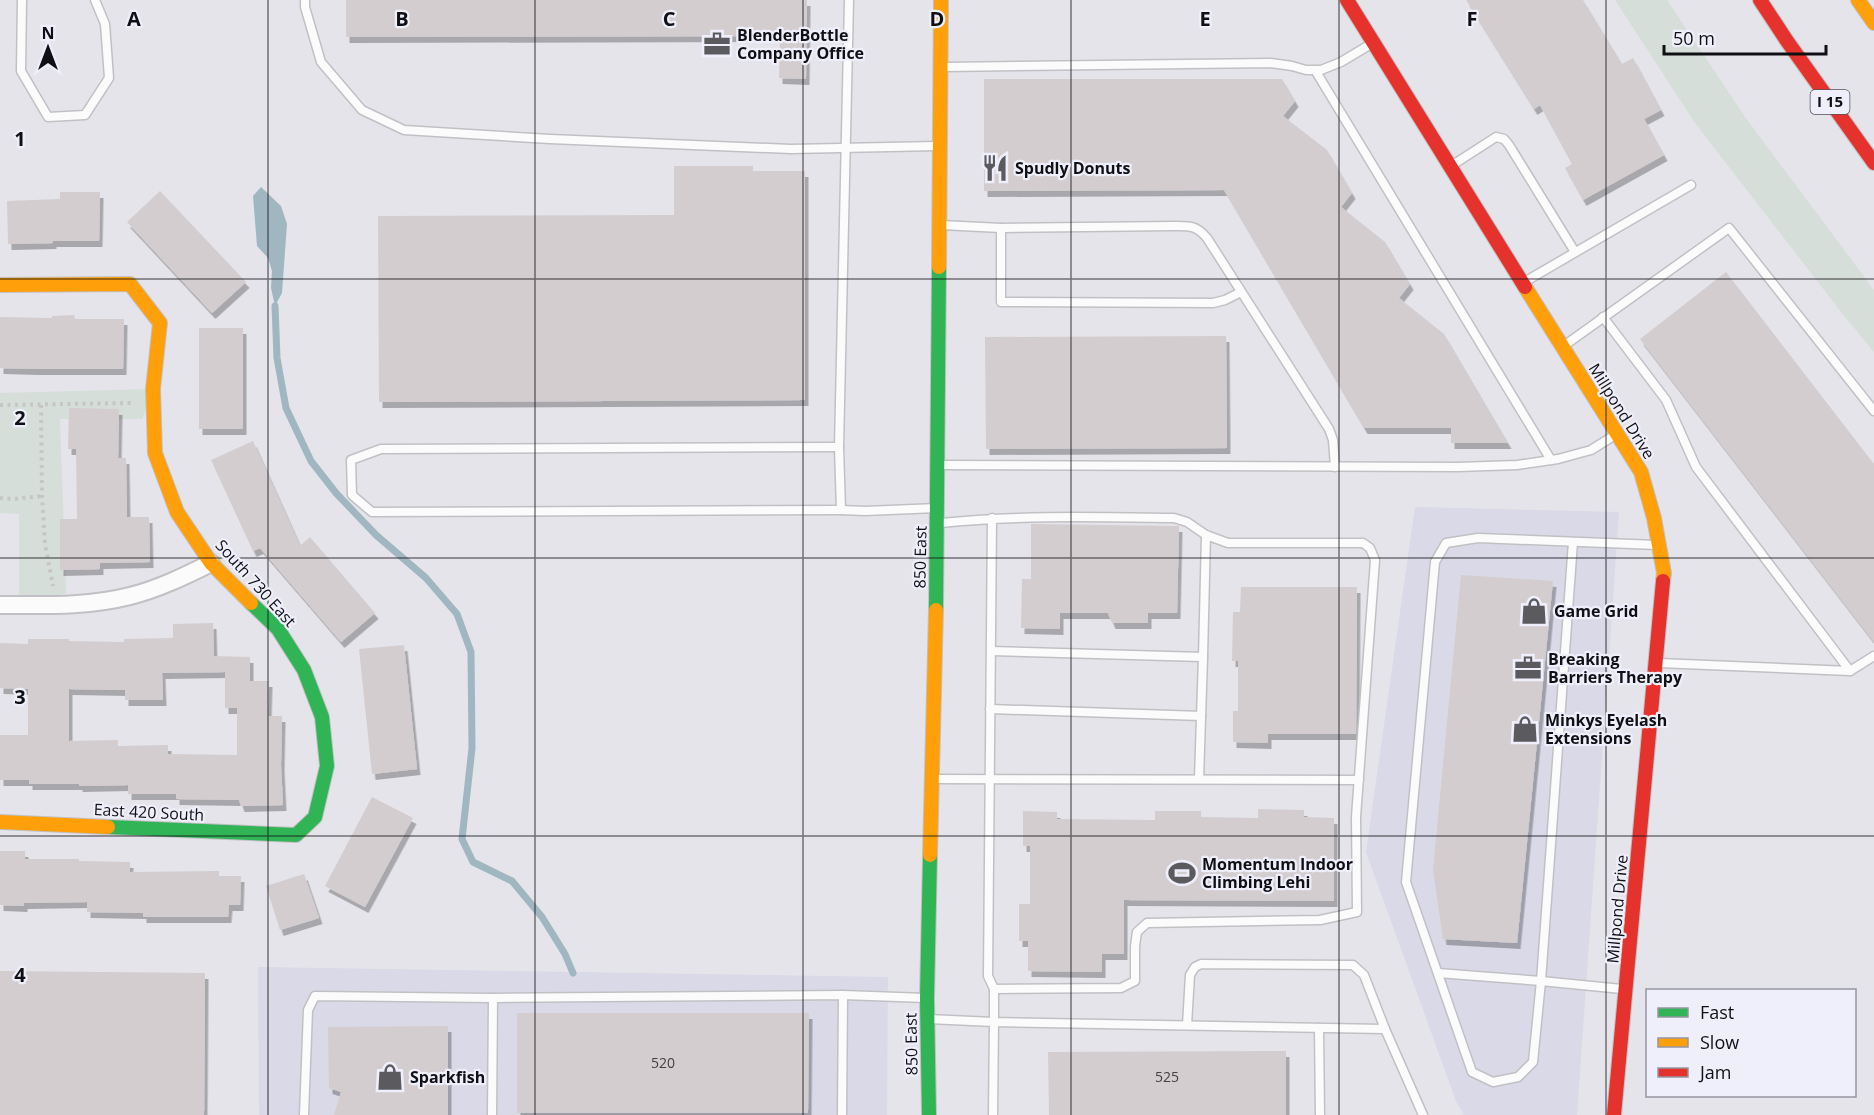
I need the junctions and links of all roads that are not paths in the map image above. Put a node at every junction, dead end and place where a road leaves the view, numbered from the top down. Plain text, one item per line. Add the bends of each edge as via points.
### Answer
1 (22, 0) edge
2 (95, 0) edge
3 (305, 0) edge
4 (849, 0) edge
5 (941, 0) edge
6 (1347, 0) edge
7 (1748, 0) edge
8 (1760, 0) edge
9 (1858, 0) edge
10 (1874, 23) edge
11 (1787, 41) junction
12 (1374, 42) junction
13 (940, 67) junction
14 (1315, 70) junction
15 (940, 146) junction
16 (845, 148) junction
17 (1874, 163) edge
18 (1450, 166) junction
19 (1690, 185) dead end
20 (941, 225) junction
21 (1001, 228) junction
22 (1575, 252) junction
23 (1523, 283) junction
24 (0, 285) edge
25 (1241, 292) junction
26 (1603, 317) junction
27 (1563, 346) junction
28 (1874, 411) edge
29 (1617, 434) junction
30 (839, 447) junction
31 (1551, 460) junction
32 (938, 465) junction
33 (1335, 467) junction
34 (938, 508) junction
35 (841, 510) junction
36 (992, 518) junction
37 (938, 523) junction
38 (1206, 535) junction
39 (1573, 542) junction
40 (1659, 545) junction
41 (212, 563) junction
42 (0, 605) edge
43 (991, 651) junction
44 (1874, 656) edge
45 (1203, 657) junction
46 (1655, 663) junction
47 (1850, 671) junction
48 (990, 709) junction
49 (1201, 716) junction
50 (990, 778) junction
51 (932, 780) junction
52 (1199, 780) junction
53 (1359, 780) junction
54 (0, 822) edge
55 (296, 835) joint
56 (1438, 973) junction
57 (1540, 981) junction
58 (994, 989) junction
59 (1626, 989) junction
60 (843, 995) junction
61 (493, 998) junction
62 (927, 998) junction
63 (928, 1019) junction
64 (993, 1022) junction
65 (1187, 1025) junction
66 (1319, 1028) junction
67 (1384, 1029) junction
68 (304, 1115) edge
69 (492, 1115) edge
70 (842, 1115) edge
71 (928, 1115) edge
72 (993, 1115) edge
73 (1320, 1115) edge
74 (1423, 1115) edge
75 (1614, 1115) edge

1 - 2 lane via 21,71 48,117 85,115 109,78 105,24
3 - 16 lane via 321,62 362,110 404,130 790,149
4 - 16 lane
5 - 13 main road, 850 East
6 - 12 main road, Millpond Drive
7 - 11 main road
8 - 11 main road, I 15
9 - 10 main road
11 - 17 main road, I 15
12 - 14 lane via 1341,62
12 - 18 main road, Millpond Drive
13 - 14 lane via 1271,63
13 - 15 main road, 850 East
14 - 31 lane
15 - 16 lane
15 - 20 main road, 850 East
16 - 30 lane
18 - 22 lane via 1496,137 1504,139
18 - 23 main road, Millpond Drive
19 - 22 lane
20 - 21 lane
20 - 32 main road, 850 East
21 - 25 lane via 1187,225 1198,228 1207,238
21 - 25 lane via 1001,302 1213,303
22 - 23 lane
23 - 27 main road, Millpond Drive
24 - 41 main road, South 730 East via 130,284 159,323 155,453 177,512
25 - 33 lane via 1329,429
26 - 27 lane
26 - 28 lane via 1729,228
26 - 47 lane via 1666,400 1696,467
27 - 29 main road, Millpond Drive
29 - 31 lane via 1591,450
29 - 40 main road, Millpond Drive via 1641,472
30 - 35 lane
30 - 35 lane via 381,449 351,460 352,495 372,512
31 - 33 lane via 1458,467
32 - 33 lane
32 - 34 main road, 850 East
34 - 35 lane
34 - 37 main road, 850 East
36 - 37 lane
36 - 38 lane via 1174,518
36 - 43 lane
37 - 51 main road, 850 East
38 - 45 lane
38 - 53 lane via 1228,543 1363,543 1370,548 1375,560
39 - 40 lane
39 - 56 lane via 1478,538 1446,543 1435,562 1406,882
39 - 57 lane
40 - 46 main road, Millpond Drive via 1664,573
41 - 42 street via 130,596 75,605
41 - 55 main road, South 730 East via 278,628 304,670 322,717 327,766 315,817
43 - 45 lane
43 - 48 lane
44 - 47 lane
45 - 49 lane
46 - 47 lane
46 - 59 main road, Millpond Drive
48 - 49 lane
48 - 50 lane
49 - 52 lane
50 - 51 lane
50 - 52 lane
50 - 58 lane via 988,976
51 - 62 main road, 850 East
52 - 53 lane
53 - 58 lane via 1357,912 1320,920 1147,923 1137,932 1136,981 1120,988
54 - 55 main road, East 420 South
56 - 57 lane
56 - 57 lane via 1472,1072 1493,1082 1518,1077 1533,1062
57 - 59 lane
58 - 64 lane
59 - 75 main road, Millpond Drive
60 - 61 lane
60 - 62 lane
60 - 70 lane
61 - 68 lane via 315,996 308,1010
61 - 69 lane
62 - 63 main road, 850 East
63 - 64 lane
63 - 71 main road, 850 East
64 - 65 lane
64 - 72 lane
65 - 66 lane
65 - 67 lane via 1190,975 1201,964 1353,965 1364,975
66 - 67 lane
66 - 73 lane
67 - 74 lane

